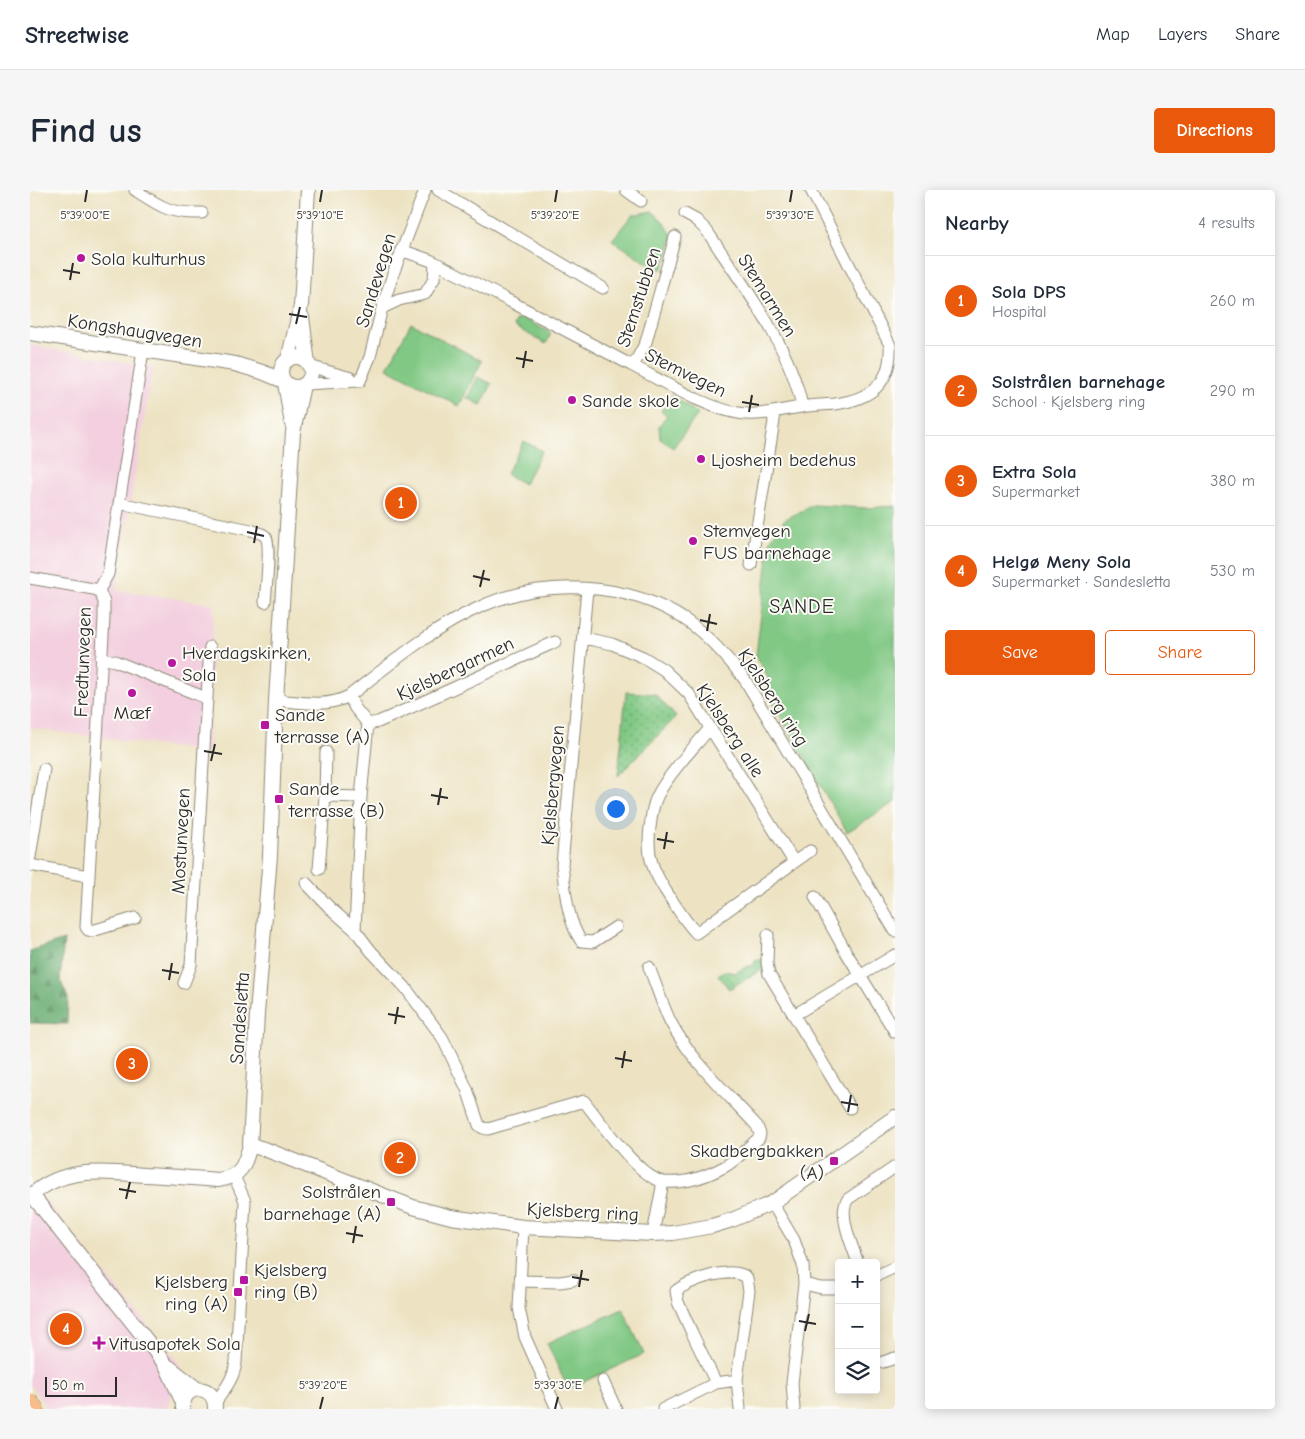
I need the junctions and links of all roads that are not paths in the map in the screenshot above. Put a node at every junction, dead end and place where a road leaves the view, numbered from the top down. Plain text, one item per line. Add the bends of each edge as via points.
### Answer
1 (135, 190) edge
2 (308, 190) edge
3 (425, 190) edge
4 (438, 190) edge
5 (626, 190) edge
6 (811, 190) edge
7 (641, 202) dead end
8 (202, 213) dead end
9 (685, 214) dead end
10 (675, 237) dead end
11 (401, 250) junction
12 (432, 261) junction
13 (602, 288) dead end
14 (301, 306) junction
15 (382, 308) junction
16 (30, 333) edge
17 (143, 351) junction
18 (287, 361) junction
19 (235, 364) junction
20 (308, 365) junction
21 (633, 366) junction
22 (360, 381) junction
23 (284, 382) junction
24 (304, 385) junction
25 (802, 406) junction
26 (773, 413) junction
27 (293, 432) junction
28 (119, 503) junction
29 (751, 565) dead end
30 (30, 578) edge
31 (587, 589) junction
32 (99, 590) junction
33 (265, 602) dead end
34 (584, 638) junction
35 (555, 642) dead end
36 (210, 648) dead end
37 (101, 658) junction
38 (349, 696) junction
39 (206, 698) junction
40 (276, 700) junction
41 (368, 724) junction
42 (710, 728) junction
43 (326, 752) dead end
44 (44, 769) dead end
45 (325, 796) junction
46 (361, 798) junction
47 (810, 851) dead end
48 (30, 857) edge
49 (794, 862) junction
50 (30, 865) edge
51 (319, 869) dead end
52 (88, 876) junction
53 (306, 882) dead end
54 (815, 897) dead end
55 (135, 918) dead end
56 (616, 927) dead end
57 (355, 930) junction
58 (895, 932) edge
59 (768, 935) dead end
60 (895, 954) edge
61 (649, 967) dead end
62 (861, 975) junction
63 (184, 983) dead end
64 (794, 1015) junction
65 (895, 1032) edge
66 (850, 1108) dead end
67 (895, 1117) edge
68 (250, 1145) junction
69 (895, 1167) edge
70 (234, 1176) junction
71 (663, 1182) junction
72 (31, 1194) edge
73 (772, 1203) junction
74 (523, 1227) junction
75 (653, 1234) junction
76 (857, 1259) edge
77 (895, 1267) edge
78 (880, 1274) edge
79 (573, 1280) dead end
80 (520, 1281) junction
81 (804, 1284) junction
82 (835, 1288) edge
83 (895, 1358) edge
84 (883, 1362) dead end
85 (166, 1365) junction
86 (737, 1380) junction
87 (603, 1381) dead end
88 (716, 1383) junction
89 (228, 1385) junction
90 (200, 1390) junction
91 (30, 1403) edge
92 (182, 1406) edge
93 (215, 1406) edge
94 (35, 1409) edge
95 (557, 1409) edge
96 (616, 1409) edge
97 (663, 1409) edge
98 (740, 1409) edge
99 (794, 1409) edge

1 - 8 street via 171,211
2 - 14 street, Sandesletta
3 - 11 street, Sandevegen
4 - 13 street
5 - 7 street
6 - 25 street, Stemvegen via 885,334 890,354 886,376 868,394 848,402
9 - 25 street, Stemarmen via 706,231 770,328 794,376
10 - 21 street, Stemstubben via 646,342
11 - 12 street, Stemvegen
11 - 15 street, Sandevegen
12 - 15 street via 435,264 434,279 425,294
12 - 21 street, Stemvegen
14 - 18 street, Sandesletta
14 - 20 street, Sandesletta
15 - 22 street, Sandevegen via 370,357
16 - 17 street, Kongshaugvegen
17 - 19 street, Kongshaugvegen
17 - 28 street, Fredtunvegen
18 - 19 street, Kongshaugvegen
18 - 20 street via 300,358
18 - 23 street, Sandesletta via 281,373
19 - 23 street, Kongshaugvegen
20 - 22 street
20 - 24 street, Sandesletta via 310,378
21 - 26 street, Stemvegen via 718,409 756,415
22 - 24 street
23 - 24 street via 294,387
23 - 27 street, Sandesletta
24 - 27 street, Sandesletta
25 - 26 street, Stemvegen
26 - 29 street
27 - 40 street, Sandesletta
28 - 32 street, Fredtunvegen via 108,574
28 - 33 street via 262,534 268,547
30 - 32 street
31 - 34 street, Kjelsbergvegen
31 - 38 street, Kjelsberg ring via 536,591 480,606 442,627
31 - 58 street, Kjelsberg ring via 616,592 658,605 701,632 732,662
32 - 37 street, Fredtunvegen via 104,602
34 - 42 street, Kjelsberg alle via 626,649 664,670 689,694
34 - 56 street, Kjelsbergvegen via 562,865 572,921 581,941 593,942
35 - 41 street, Kjelsbergarmen
36 - 39 street, Mostunvegen
37 - 39 street
37 - 52 street, Fredtunvegen
38 - 40 street, Kjelsberg ring via 334,703
38 - 41 street
39 - 63 street, Mostunvegen via 191,965
40 - 68 street, Sandesletta via 270,856
41 - 46 street
42 - 49 street, Kjelsberg alle
42 - 49 street via 658,793 649,832 649,852 659,883 696,933
43 - 45 street
44 - 48 street
45 - 46 street
45 - 51 street
46 - 57 street
47 - 49 street
50 - 52 street
52 - 55 street, Fredtunvegen via 88,930
53 - 57 street
54 - 62 street
57 - 71 street via 405,987 442,1037 467,1089 479,1125 483,1128 514,1122 584,1101 636,1164
59 - 64 street via 769,974
60 - 62 street
61 - 71 street via 670,1020 681,1038 756,1126 765,1130 725,1167 695,1179
62 - 64 street
62 - 65 street
64 - 66 street
67 - 73 street, Kjelsberg ring
68 - 70 street, Sandesletta via 244,1164
68 - 74 street, Kjelsberg ring via 431,1212
69 - 76 street via 846,1203 846,1226
70 - 72 street via 218,1180 80,1173 51,1182
70 - 89 street via 245,1201 236,1362
71 - 75 street
72 - 85 street
73 - 75 street, Kjelsberg ring via 712,1226
73 - 81 street via 800,1252
74 - 75 street, Kjelsberg ring
74 - 80 street
77 - 78 street
79 - 80 street
80 - 95 street via 519,1308 525,1337
81 - 82 street
81 - 99 street via 792,1383
83 - 84 street
85 - 90 street
85 - 92 street
86 - 88 street
86 - 88 street via 749,1281 738,1273 715,1275 676,1290 678,1302
86 - 98 street
87 - 96 street
88 - 97 street
89 - 90 street
89 - 93 street
90 - 92 street via 185,1396
90 - 93 street via 211,1395
91 - 94 main road

